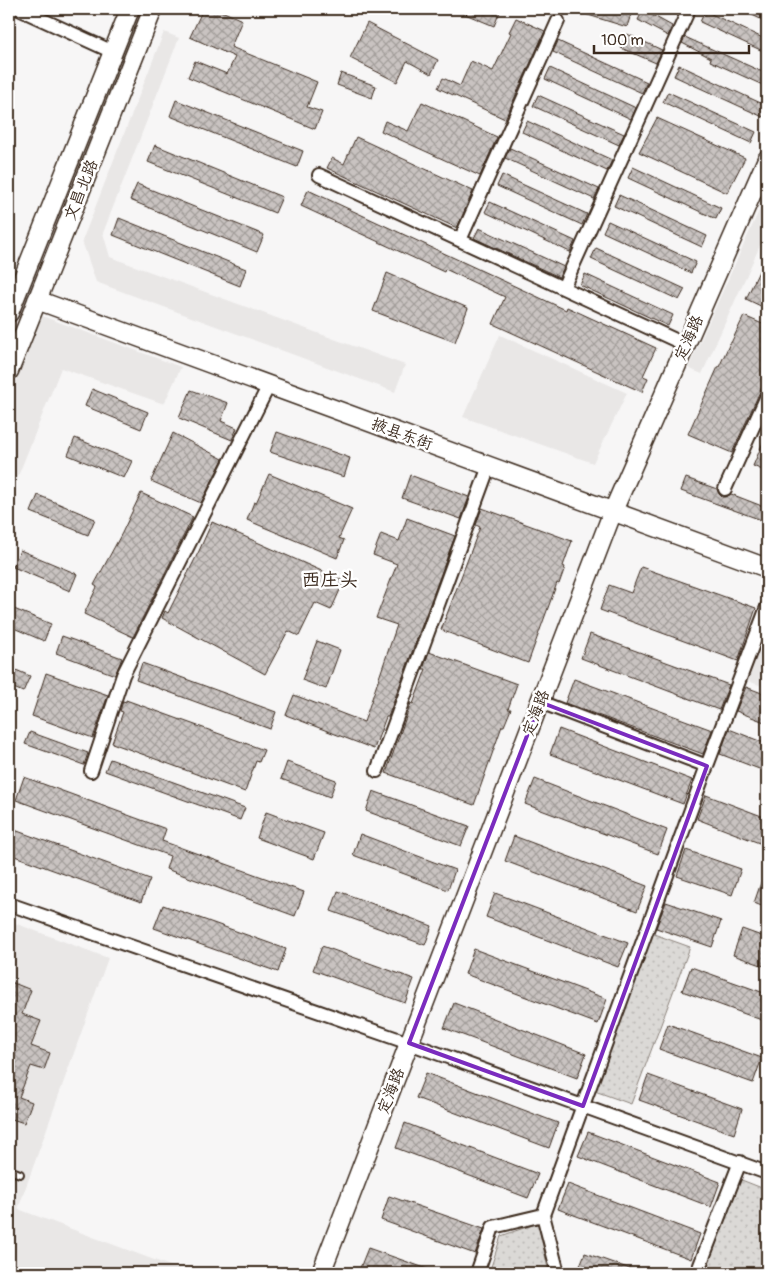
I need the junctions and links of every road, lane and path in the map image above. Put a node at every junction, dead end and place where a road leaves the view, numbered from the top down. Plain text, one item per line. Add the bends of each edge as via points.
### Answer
1 (19, 9) edge
2 (130, 9) edge
3 (152, 9) edge
4 (689, 9) edge
5 (558, 21) dead end
6 (113, 52) junction
7 (767, 159) edge
8 (319, 175) dead end
9 (460, 240) junction
10 (564, 288) junction
11 (37, 300) junction
12 (9, 313) edge
13 (686, 345) junction
14 (9, 370) edge
15 (269, 385) junction
16 (767, 396) edge
17 (489, 466) junction
18 (725, 490) dead end
19 (612, 512) junction
20 (767, 568) edge
21 (767, 607) edge
22 (540, 702) junction
23 (707, 766) junction
24 (91, 771) dead end
25 (378, 771) dead end
26 (9, 904) edge
27 (409, 1044) junction
28 (583, 1106) junction
29 (740, 1162) junction
30 (9, 1170) edge
31 (767, 1172) edge
32 (20, 1174) dead end
33 (543, 1215) junction
34 (321, 1273) edge
35 (477, 1273) edge
36 (558, 1273) edge
37 (697, 1273) edge

1 - 6 street
2 - 6 main road, 文昌北路
3 - 11 main road, 文昌北路
4 - 10 street
5 - 9 street
6 - 12 main road, 文昌北路
7 - 13 main road, 定海路
8 - 9 street
9 - 10 street
10 - 13 street
11 - 14 main road, 文昌北路
11 - 15 main road, 掖县东街
13 - 19 main road, 定海路
15 - 17 main road, 掖县东街
15 - 24 street via 123,675
16 - 18 street
17 - 19 main road, 掖县东街
17 - 25 street
19 - 20 main road, 掖县东街
19 - 22 main road, 定海路
21 - 23 street
22 - 23 street
22 - 27 main road, 定海路
23 - 28 street
26 - 27 street
27 - 28 street
27 - 34 main road, 定海路
28 - 29 street
28 - 33 street
29 - 31 street
29 - 37 street
30 - 32 lane
33 - 35 street via 493,1227
33 - 36 street

